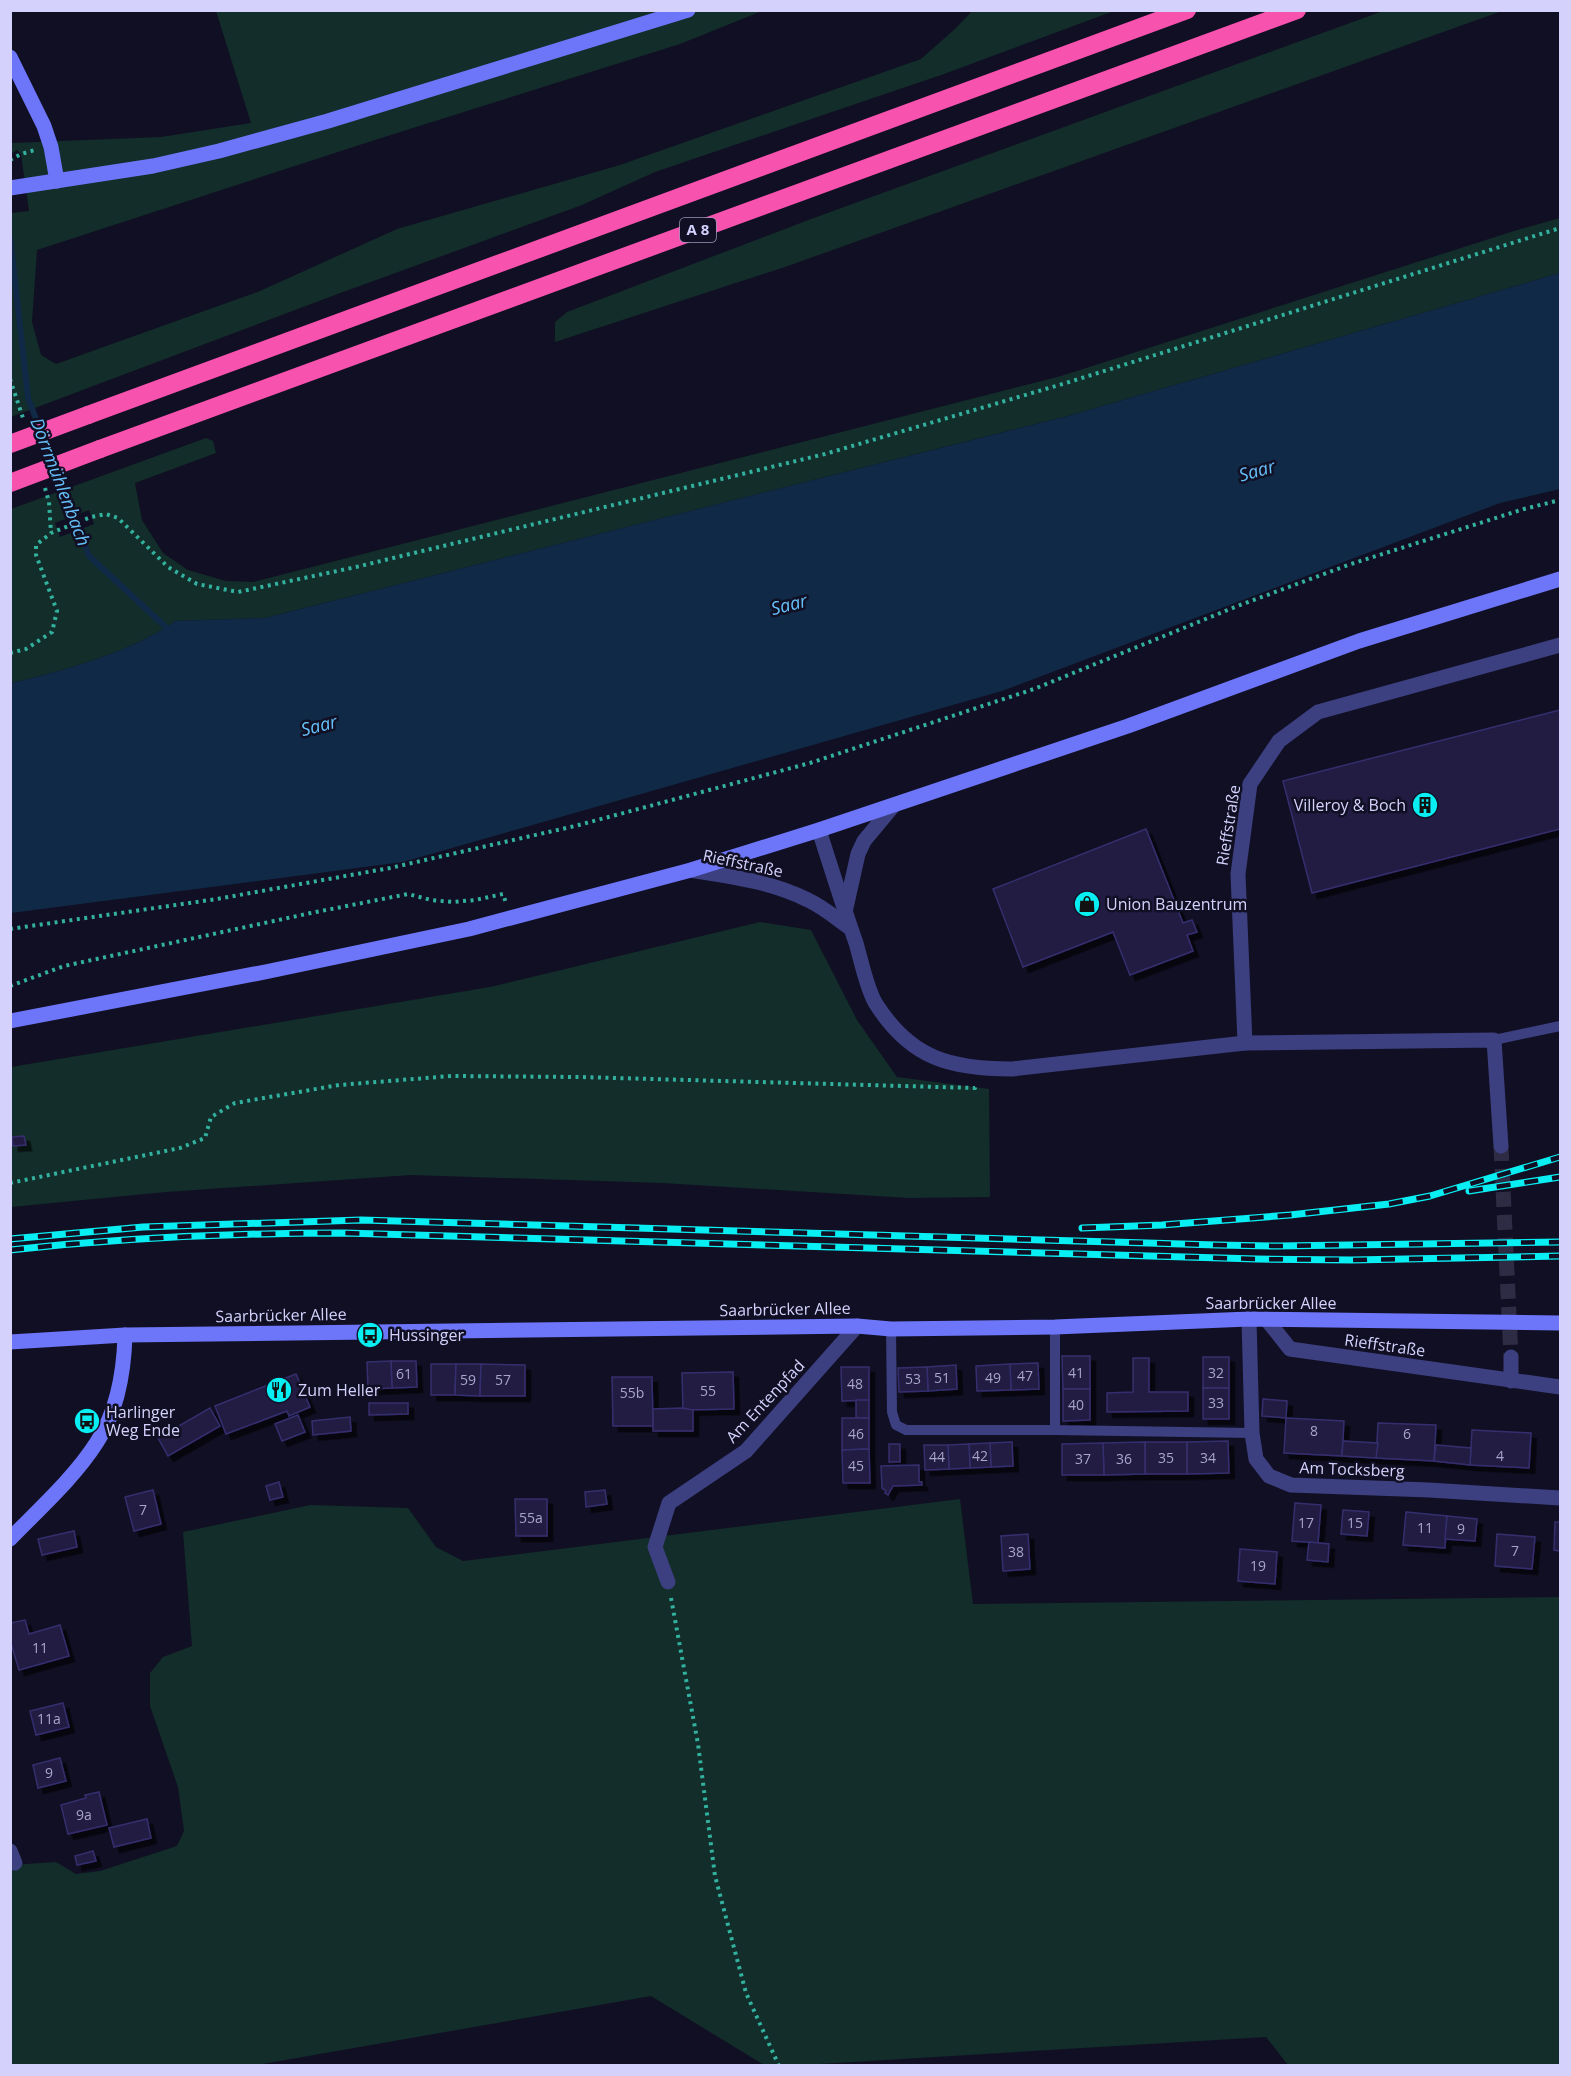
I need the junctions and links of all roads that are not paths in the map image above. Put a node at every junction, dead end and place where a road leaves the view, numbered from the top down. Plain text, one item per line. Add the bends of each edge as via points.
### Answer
1 (688, 10) edge
2 (1187, 10) edge
3 (1297, 10) edge
4 (10, 57) edge
5 (57, 181) junction
6 (18, 187) edge
7 (10, 444) edge
8 (10, 483) edge
9 (1560, 579) edge
10 (1560, 645) edge
11 (894, 805) junction
12 (819, 830) junction
13 (691, 870) junction
14 (845, 912) junction
15 (850, 928) junction
16 (10, 1021) edge
17 (1560, 1026) edge
18 (1494, 1040) junction
19 (1245, 1043) junction
20 (1501, 1146) tunnel mouth
21 (1249, 1319) junction
22 (1267, 1320) junction
23 (1560, 1323) edge
24 (857, 1326) junction
25 (1055, 1328) junction
26 (891, 1329) junction
27 (125, 1335) junction
28 (10, 1342) edge
29 (1511, 1357) tunnel mouth
30 (1511, 1381) junction
31 (1560, 1387) edge
32 (1055, 1430) junction
33 (1252, 1433) junction
34 (1560, 1498) edge
35 (10, 1539) edge
36 (668, 1582) road end

1 - 5 main road via 219,151
2 - 7 highway, A 8, bridge
3 - 8 highway, A 8, bridge
4 - 5 main road via 44,126
5 - 6 main road
9 - 11 main road via 1359,641 1128,726
10 - 19 street, Rieffstraße via 1318,712 1280,741 1250,784 1238,874
11 - 12 main road
11 - 14 street via 858,854
12 - 13 main road
12 - 14 street
13 - 15 street, Rieffstraße via 752,880 793,893
13 - 16 main road via 469,929
14 - 15 street
15 - 19 street via 875,1003 904,1040 921,1052 960,1066 1012,1069
17 - 18 lane
18 - 19 street
18 - 20 street
21 - 22 main road, Saarbrücker Allee
21 - 25 main road, Saarbrücker Allee
21 - 33 street, Am Tocksberg
22 - 23 main road, Saarbrücker Allee
22 - 30 street, Rieffstraße via 1290,1349
24 - 26 main road, Saarbrücker Allee
24 - 27 main road, Saarbrücker Allee
24 - 36 street, Am Entenpfad via 746,1451 669,1503 655,1547
25 - 26 main road, Saarbrücker Allee
25 - 32 lane
26 - 32 lane via 892,1412 896,1425 906,1431
27 - 28 main road, Saarbrücker Allee
27 - 35 main road via 120,1385 98,1441
29 - 30 street
30 - 31 street, Rieffstraße
32 - 33 lane
33 - 34 street, Am Tocksberg via 1256,1459 1262,1468 1269,1476 1291,1485

